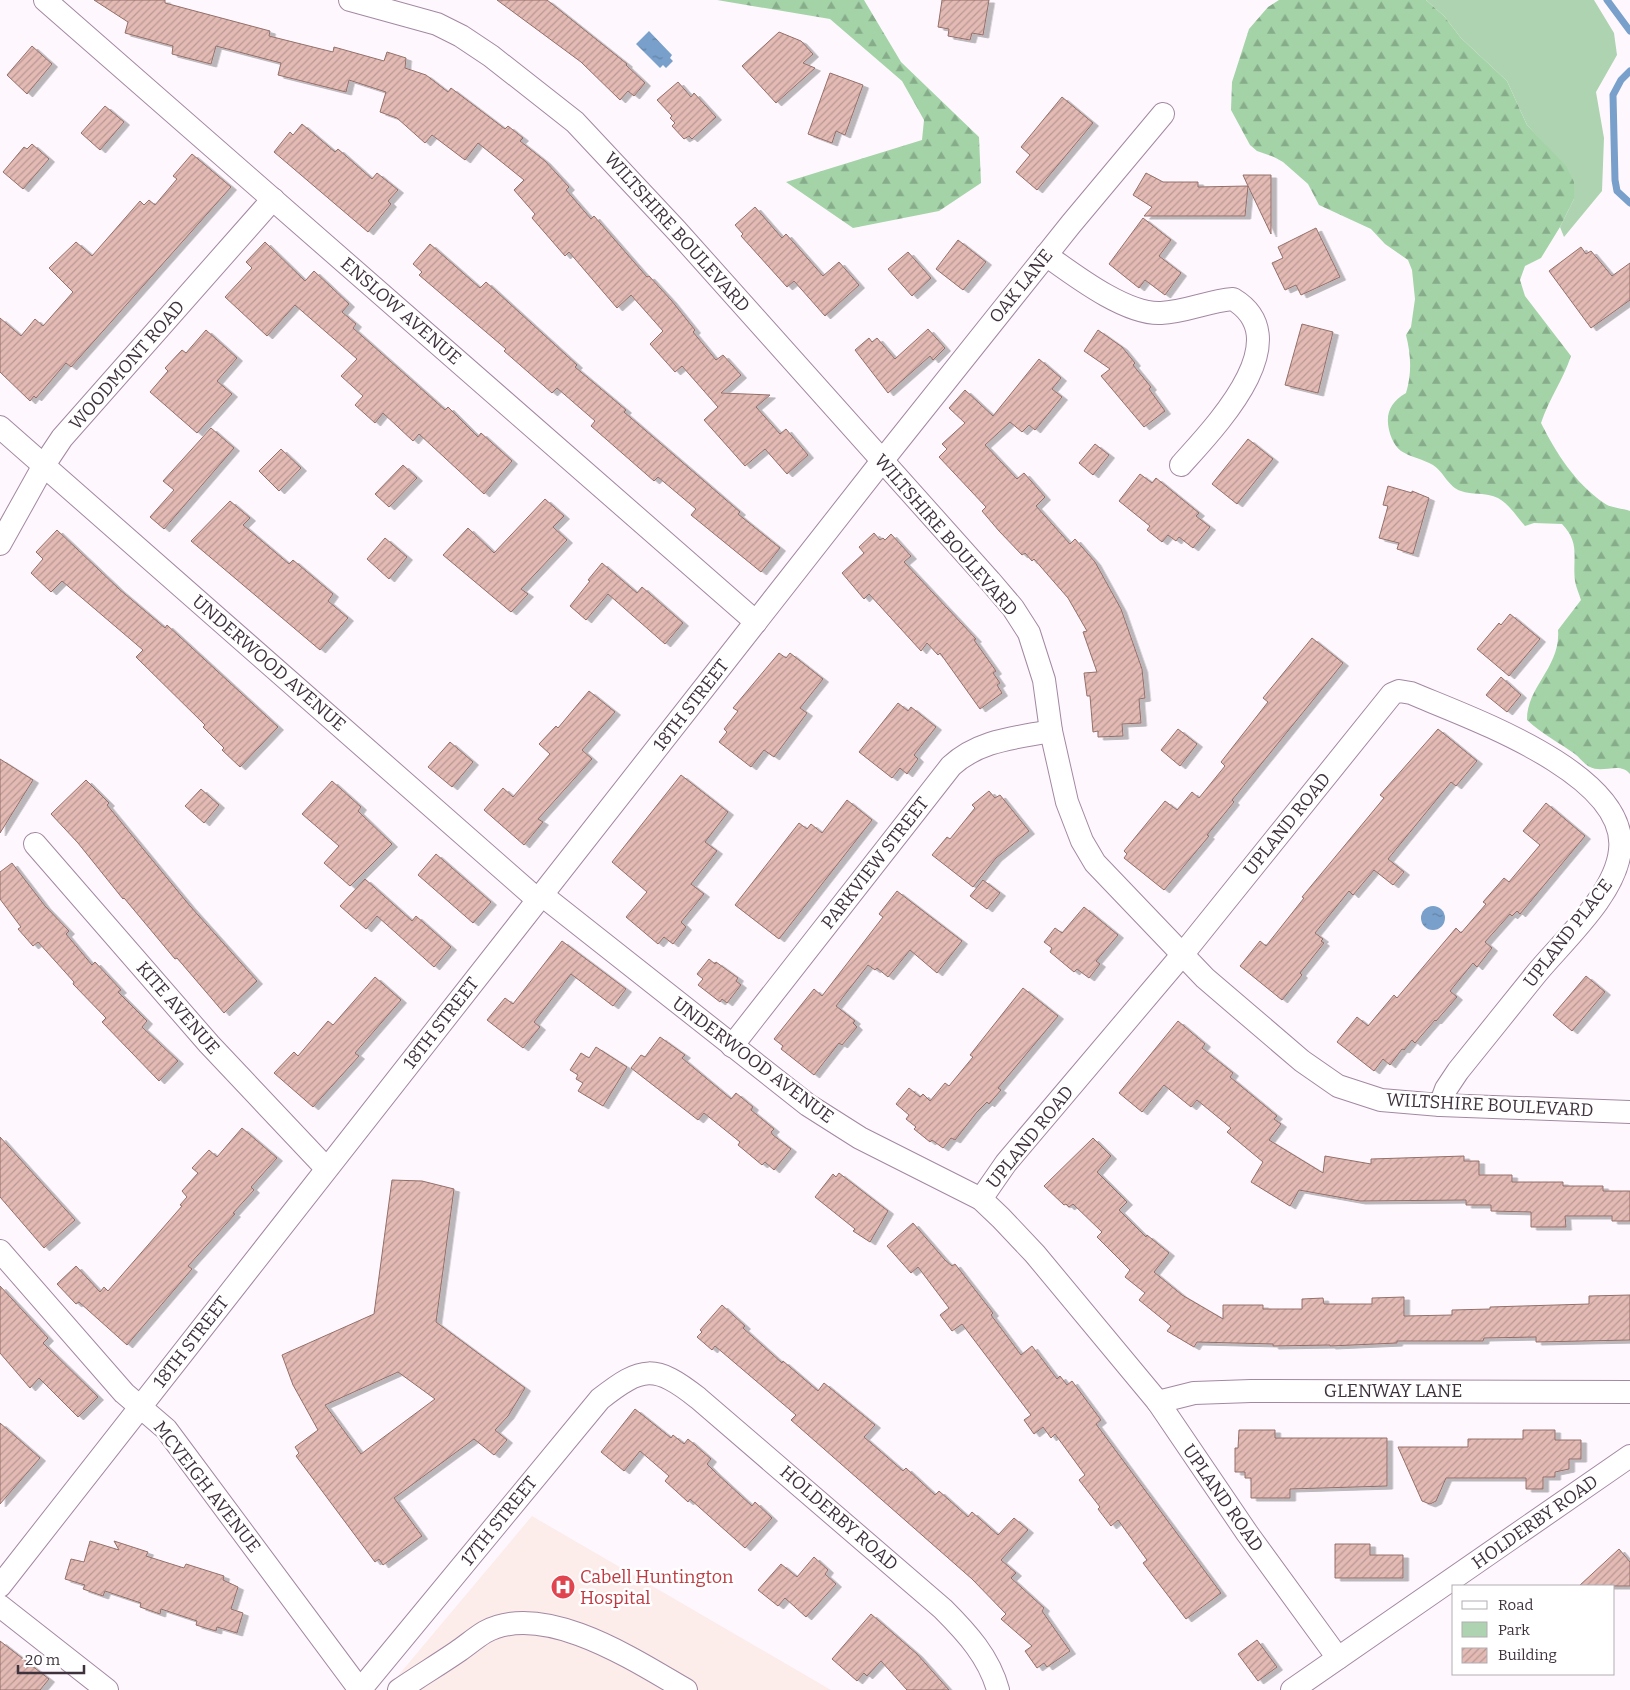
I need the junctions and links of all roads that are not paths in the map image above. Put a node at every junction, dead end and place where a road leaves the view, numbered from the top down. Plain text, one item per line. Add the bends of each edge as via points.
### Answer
1 (45, 0) edge
2 (350, 0) edge
3 (1163, 114) dead end
4 (273, 199) junction
5 (1046, 255) junction
6 (0, 427) edge
7 (882, 461) junction
8 (44, 465) junction
9 (1181, 465) dead end
10 (0, 544) edge
11 (756, 622) junction
12 (1392, 694) joint
13 (1051, 731) junction
14 (36, 844) dead end
15 (540, 897) junction
16 (1182, 955) junction
17 (732, 1046) junction
18 (1440, 1105) junction
19 (1630, 1112) edge
20 (326, 1168) junction
21 (981, 1199) junction
22 (0, 1251) edge
23 (652, 1372) joint
24 (1630, 1392) edge
25 (1158, 1402) junction
26 (140, 1407) junction
27 (1630, 1456) edge
28 (0, 1586) edge
29 (0, 1606) edge
30 (1338, 1658) junction
31 (107, 1690) edge
32 (360, 1690) edge
33 (399, 1690) edge
34 (686, 1690) edge
35 (998, 1690) edge
36 (1292, 1690) edge

1 - 4 street, ENSLOW AVENUE
2 - 7 street, WILTSHIRE BOULEVARD via 437,24 461,36 575,122
3 - 5 street, OAK LANE
4 - 8 street, WOODMONT ROAD via 62,438
4 - 11 street, ENSLOW AVENUE
5 - 7 street, OAK LANE
5 - 9 street via 1104,292 1145,312 1160,313 1233,300 1245,307 1253,318 1256,346 1246,383 1227,412
6 - 8 street, UNDERWOOD AVENUE
7 - 11 street, 18TH STREET
7 - 13 street, WILTSHIRE BOULEVARD via 996,588 1024,625 1044,680
8 - 10 street, WOODMONT ROAD
8 - 15 street, UNDERWOOD AVENUE
11 - 15 street, 18TH STREET
12 - 16 street, UPLAND ROAD
12 - 18 street, UPLAND PLACE via 1399,691 1411,693 1507,734 1561,763 1599,797 1614,817 1620,833 1617,866 1599,898 1458,1071 1446,1088
13 - 16 street, WILTSHIRE BOULEVARD via 1067,802 1082,841 1107,878
13 - 17 street, PARKVIEW STREET via 976,747 951,766
14 - 20 street, KITE AVENUE via 209,1044
15 - 17 street, UNDERWOOD AVENUE
15 - 20 street, 18TH STREET
16 - 18 street, WILTSHIRE BOULEVARD via 1264,1030 1338,1086 1381,1100
16 - 21 street, UPLAND ROAD via 1006,1164
17 - 21 street, UNDERWOOD AVENUE via 830,1120
18 - 19 street, WILTSHIRE BOULEVARD
20 - 26 street, 18TH STREET
21 - 25 street, UPLAND ROAD via 1035,1254
22 - 26 street, MCVEIGH AVENUE via 124,1394
23 - 32 street, 17TH STREET via 635,1375 594,1405
23 - 35 street, HOLDERBY ROAD via 668,1377 698,1398 911,1580 963,1630 988,1665
24 - 25 street, GLENWAY LANE via 1251,1391 1194,1393
25 - 30 street, UPLAND ROAD via 1247,1533
26 - 28 street, 18TH STREET
26 - 32 street, MCVEIGH AVENUE via 166,1429
27 - 30 street, HOLDERBY ROAD
29 - 31 street
30 - 36 street, HOLDERBY ROAD
33 - 34 street via 484,1632 509,1624 561,1630 600,1642

